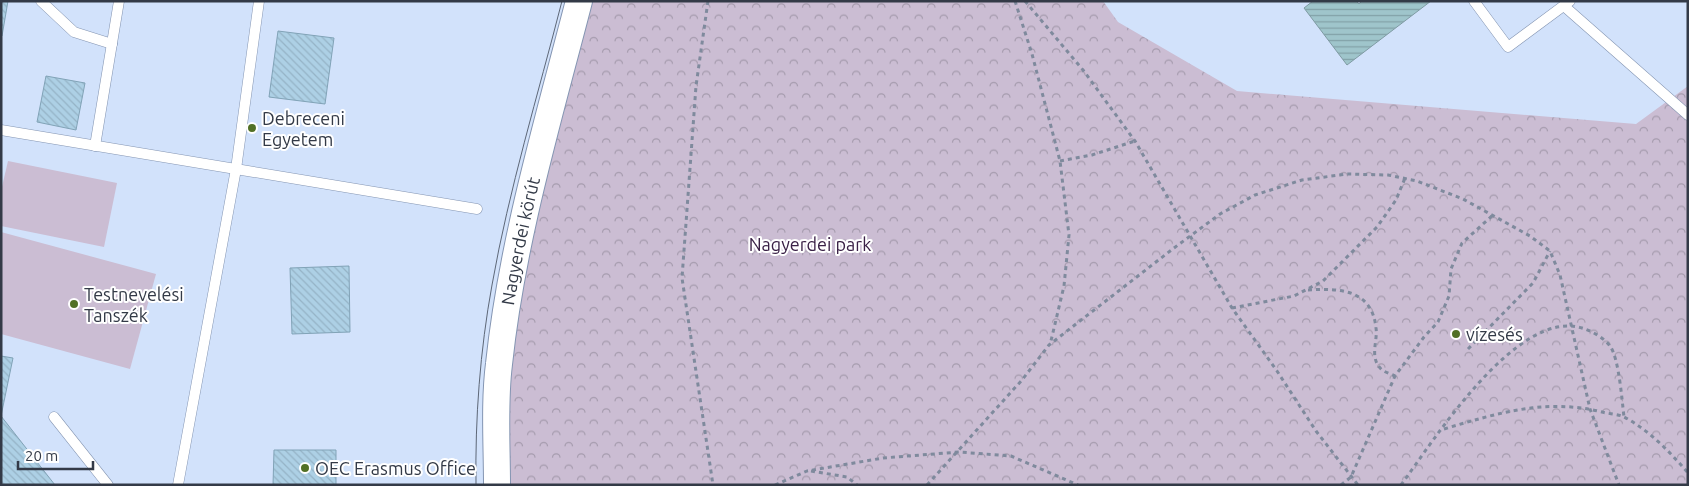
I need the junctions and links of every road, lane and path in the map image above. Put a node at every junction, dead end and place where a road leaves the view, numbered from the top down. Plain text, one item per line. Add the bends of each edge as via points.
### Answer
1 (41, 1) edge
2 (119, 1) edge
3 (259, 1) edge
4 (579, 1) edge
5 (708, 1) edge
6 (1015, 1) edge
7 (1025, 1) edge
8 (1474, 1) edge
9 (1567, 4) edge
10 (112, 44) junction
11 (1688, 115) edge
12 (1, 130) edge
13 (1135, 142) junction
14 (94, 146) junction
15 (1060, 161) junction
16 (236, 169) junction
17 (1404, 178) junction
18 (477, 209) dead end
19 (1492, 215) junction
20 (1191, 237) junction
21 (1550, 251) junction
22 (1305, 290) junction
23 (1232, 308) junction
24 (1572, 325) junction
25 (1049, 345) junction
26 (1468, 349) dead end
27 (1395, 376) junction
28 (1590, 409) junction
29 (54, 417) dead end
30 (1624, 417) junction
31 (1443, 429) junction
32 (958, 452) junction
33 (808, 471) junction
34 (1688, 473) edge
35 (1351, 477) junction
36 (108, 485) edge
37 (178, 485) edge
38 (496, 485) edge
39 (713, 485) edge
40 (775, 485) edge
41 (857, 485) edge
42 (927, 485) edge
43 (1078, 485) edge
44 (1342, 485) edge
45 (1358, 485) edge
46 (1401, 485) edge
47 (1619, 485) edge

1 - 10 lane via 74,32
2 - 10 lane
3 - 16 lane
4 - 38 street, Nagyerdei körút via 508,294 498,366
5 - 39 path via 696,86 682,278
6 - 15 path
7 - 13 path via 1083,70
8 - 9 lane via 1508,47
9 - 11 lane
10 - 14 lane
12 - 14 lane
13 - 15 path
13 - 20 path
14 - 16 lane
15 - 25 path via 1069,235 1064,286
16 - 18 lane
16 - 37 lane
17 - 19 path via 1463,199
17 - 20 path via 1347,174 1302,180 1254,195 1220,214
17 - 22 path via 1396,200 1377,227 1323,281
19 - 21 path
19 - 27 path via 1462,243 1451,269 1449,296 1438,322
20 - 23 path
20 - 25 path
21 - 24 path via 1560,275
21 - 26 path via 1533,284
22 - 23 path via 1294,296
22 - 27 path via 1336,289 1354,294 1370,307 1376,328 1374,356 1381,369
23 - 35 path
24 - 28 path
24 - 30 path via 1592,331 1610,347
24 - 31 path via 1545,329 1514,350 1482,377
25 - 32 path
27 - 35 path
28 - 30 path
28 - 31 path via 1546,405 1497,413
28 - 47 path
29 - 36 lane
30 - 34 path via 1667,449
31 - 46 path
32 - 33 path via 883,458
32 - 42 path
32 - 43 path via 1011,456
33 - 40 path
33 - 41 path via 847,477
35 - 44 path
35 - 45 path

